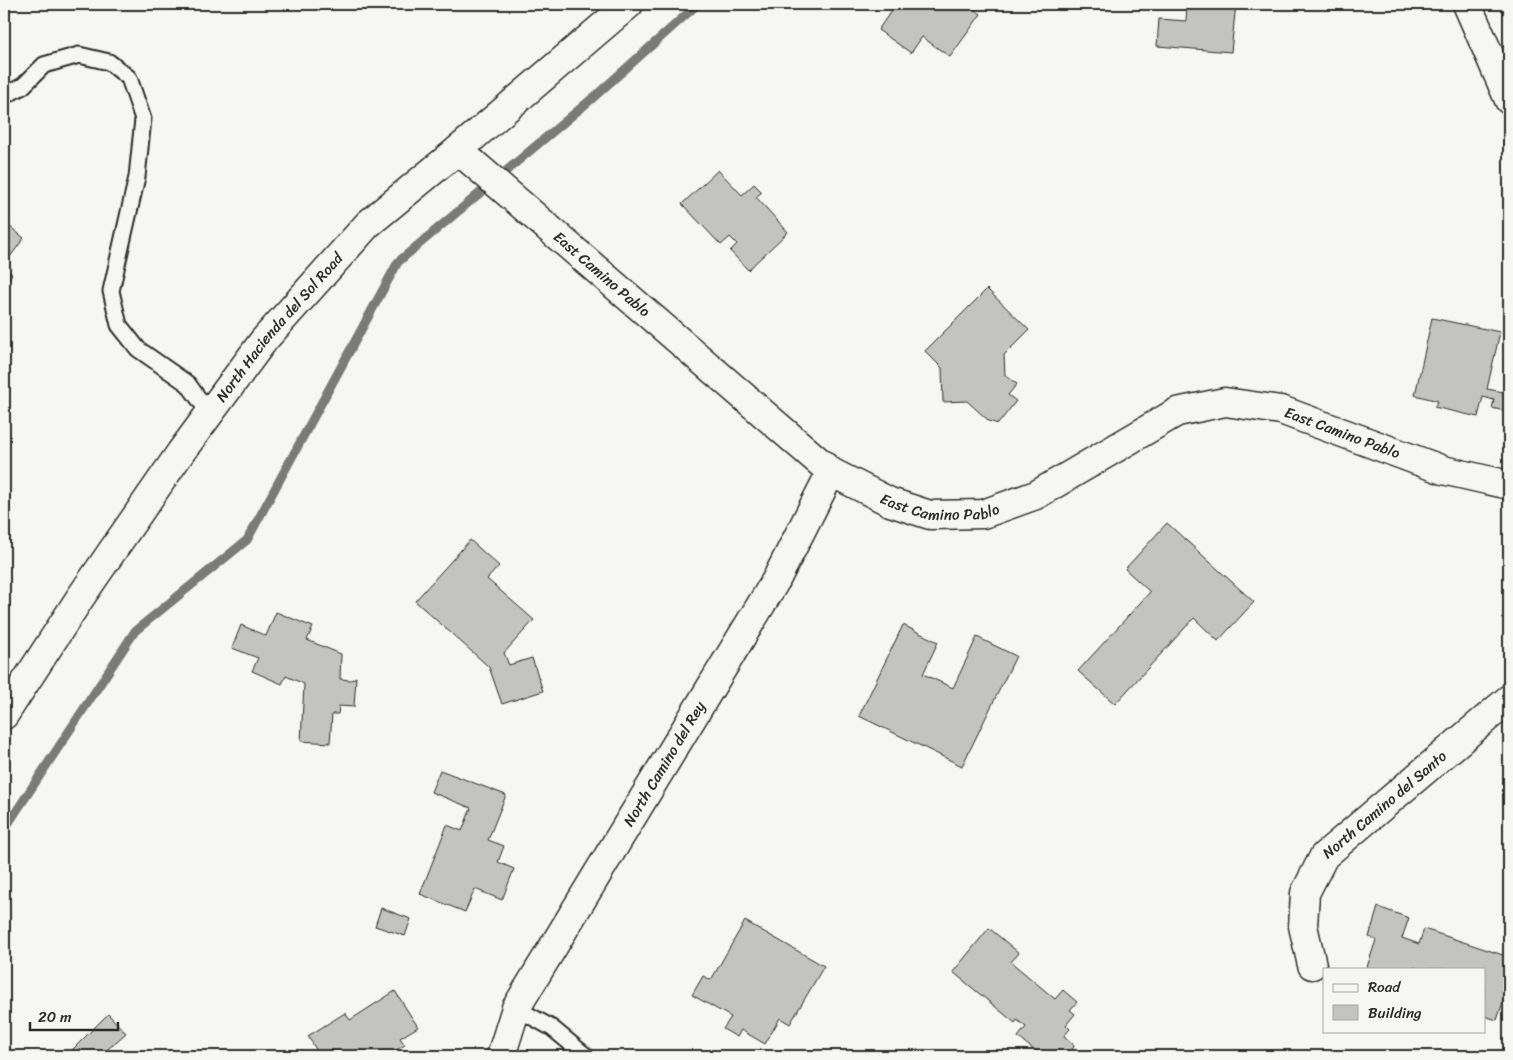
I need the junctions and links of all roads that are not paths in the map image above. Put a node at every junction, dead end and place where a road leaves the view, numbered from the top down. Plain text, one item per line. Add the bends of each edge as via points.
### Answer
1 (629, 4) edge
2 (1466, 4) edge
3 (4, 96) edge
4 (1509, 100) edge
5 (458, 150) junction
6 (209, 413) junction
7 (830, 472) junction
8 (1509, 485) edge
9 (1509, 699) edge
10 (4, 715) edge
11 (1312, 965) dead end
12 (516, 1008) junction
13 (501, 1056) edge
14 (586, 1056) edge

1 - 5 street, North Hacienda del Sol Road
2 - 4 street
3 - 6 lane via 23,86 44,65 79,55 109,62 129,78 143,119 137,177 111,291 120,325 138,349 188,384
5 - 6 street, North Hacienda del Sol Road via 368,224 264,340
5 - 7 street, East Camino Pablo
6 - 10 street, North Hacienda del Sol Road via 80,598
7 - 8 street, East Camino Pablo via 890,502 930,515 983,514 1036,495 1177,412 1225,402 1281,410 1443,470
7 - 12 street, North Camino del Rey via 776,580
9 - 11 street, North Camino del Santo via 1324,856 1306,893 1303,926
12 - 13 street, North Camino del Rey
12 - 14 lane via 552,1028

